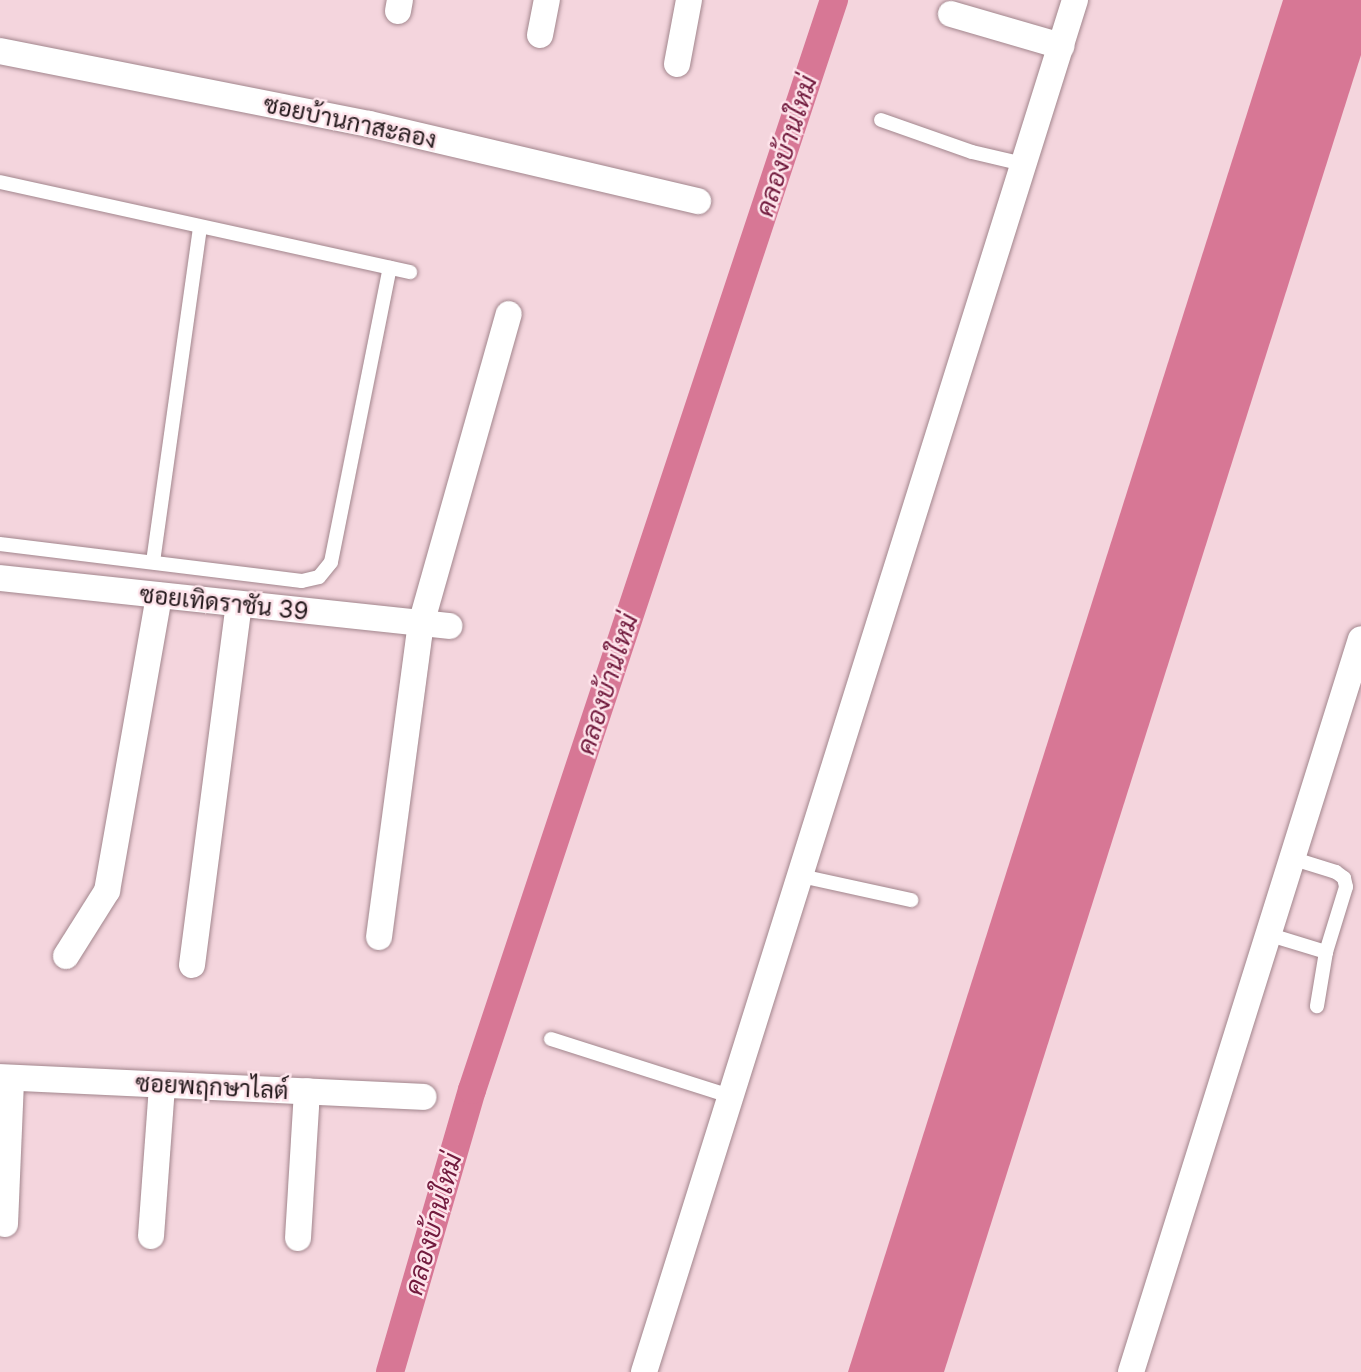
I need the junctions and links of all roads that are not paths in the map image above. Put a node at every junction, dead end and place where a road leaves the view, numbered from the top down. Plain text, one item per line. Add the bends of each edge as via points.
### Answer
1 (547, 0) edge
2 (689, 0) edge
3 (1075, 0) edge
4 (951, 14) dead end
5 (540, 35) dead end
6 (1060, 46) junction
7 (0, 51) edge
8 (677, 64) dead end
9 (881, 120) dead end
10 (1023, 164) junction
11 (0, 182) edge
12 (698, 201) dead end
13 (200, 227) junction
14 (390, 268) junction
15 (410, 272) dead end
16 (509, 314) dead end
17 (0, 544) edge
18 (153, 562) junction
19 (0, 578) edge
20 (159, 596) junction
21 (239, 604) junction
22 (421, 624) junction
23 (449, 626) dead end
24 (1361, 639) edge
25 (1291, 858) junction
26 (801, 876) junction
27 (911, 900) dead end
28 (1267, 934) junction
29 (379, 937) dead end
30 (1326, 952) junction
31 (66, 956) dead end
32 (192, 965) dead end
33 (1317, 1006) dead end
34 (551, 1039) dead end
35 (6, 1078) edge
36 (162, 1085) junction
37 (307, 1091) junction
38 (730, 1096) junction
39 (424, 1097) dead end
40 (5, 1224) dead end
41 (151, 1236) dead end
42 (298, 1238) dead end
43 (644, 1372) edge
44 (1131, 1372) edge

1 - 5 street
2 - 8 street
3 - 6 street
4 - 6 street
6 - 10 street
7 - 12 street, ซอยบ้านกาสะลอง via 369,124
9 - 10 lane via 972,152
10 - 26 street
11 - 13 lane
13 - 14 lane
13 - 18 lane
14 - 15 lane
14 - 18 lane via 331,562 319,577 302,581
16 - 22 street
17 - 18 lane
19 - 20 street, ซอยเทิดราชัน 39
20 - 21 street, ซอยเทิดราชัน 39
20 - 31 street via 107,891
21 - 22 street, ซอยเทิดราชัน 39
21 - 32 street
22 - 23 street, ซอยเทิดราชัน 39
22 - 29 street
24 - 25 street
25 - 28 street
25 - 30 lane via 1328,868 1344,878 1342,905
26 - 27 lane
26 - 38 street
28 - 30 lane
28 - 44 street
30 - 33 lane
34 - 38 lane
35 - 36 street, ซอยพฤกษาไลต์
35 - 40 street
36 - 37 street, ซอยพฤกษาไลต์
36 - 41 street
37 - 39 street, ซอยพฤกษาไลต์
37 - 42 street
38 - 43 street

